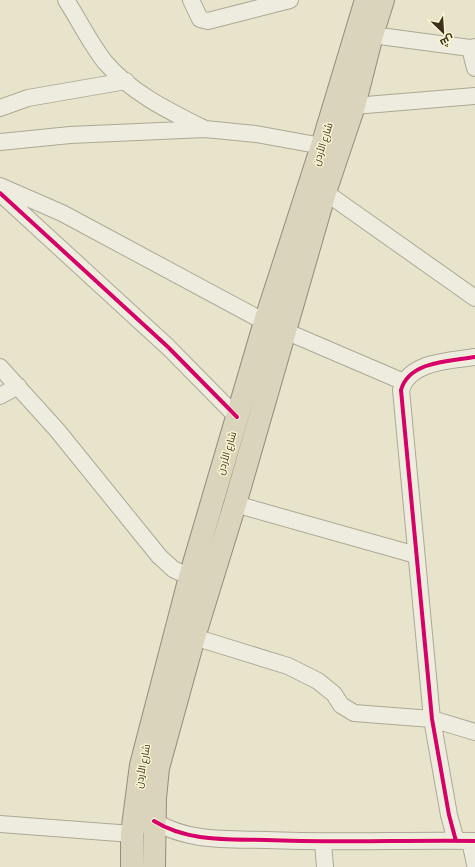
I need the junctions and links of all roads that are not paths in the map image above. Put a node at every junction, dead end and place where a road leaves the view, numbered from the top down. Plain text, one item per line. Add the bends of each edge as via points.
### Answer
1 (66, 0) edge
2 (191, 0) edge
3 (290, 0) edge
4 (366, 0) edge
5 (383, 0) edge
6 (372, 35) junction
7 (473, 48) edge
8 (475, 68) edge
9 (126, 81) junction
10 (475, 96) edge
11 (354, 106) junction
12 (0, 108) edge
13 (205, 129) junction
14 (0, 142) edge
15 (322, 146) junction
16 (0, 186) edge
17 (325, 192) junction
18 (0, 193) edge
19 (475, 298) edge
20 (265, 322) junction
21 (285, 331) junction
22 (475, 357) edge
23 (0, 367) edge
24 (404, 382) junction
25 (18, 386) junction
26 (0, 396) edge
27 (237, 417) junction
28 (229, 442) junction
29 (250, 449) junction
30 (235, 504) junction
31 (416, 555) junction
32 (190, 577) junction
33 (194, 637) junction
34 (432, 719) junction
35 (475, 732) edge
36 (154, 820) junction
37 (0, 824) edge
38 (132, 834) junction
39 (467, 841) edge
40 (323, 843) junction
41 (475, 864) edge
42 (132, 867) edge
43 (154, 867) edge
44 (325, 867) edge

1 - 9 street via 105,61
2 - 3 street via 200,19 208,21
4 - 15 highway, شارع الأردن
5 - 6 highway, شارع الأردن
6 - 7 street
6 - 11 highway, شارع الأردن
7 - 8 street
9 - 12 street via 28,98
9 - 13 street via 166,110
10 - 11 street
11 - 17 highway, شارع الأردن
13 - 14 street via 70,134
13 - 15 street via 256,134
15 - 20 highway, شارع الأردن
16 - 20 street via 62,213
17 - 19 street
17 - 21 highway, شارع الأردن
18 - 27 street via 168,347
20 - 27 highway, شارع الأردن
21 - 24 street
21 - 29 highway, شارع الأردن
22 - 24 street via 423,367 409,375
23 - 25 street
24 - 31 street via 402,390
25 - 26 street
25 - 32 street via 159,556 173,569
27 - 28 highway, شارع الأردن
28 - 29 highway
28 - 32 highway, شارع الأردن
29 - 30 highway, شارع الأردن
30 - 31 street
30 - 33 highway, شارع الأردن
31 - 34 street
32 - 38 highway, شارع الأردن via 141,765
33 - 34 street via 288,666 318,681 354,713
33 - 36 highway, شارع الأردن via 158,768
34 - 35 street
34 - 39 street via 449,815
36 - 40 street via 175,832 198,838
36 - 43 highway, شارع الأردن
37 - 38 street
38 - 42 highway, شارع الأردن
39 - 40 street
39 - 41 street
40 - 44 street

